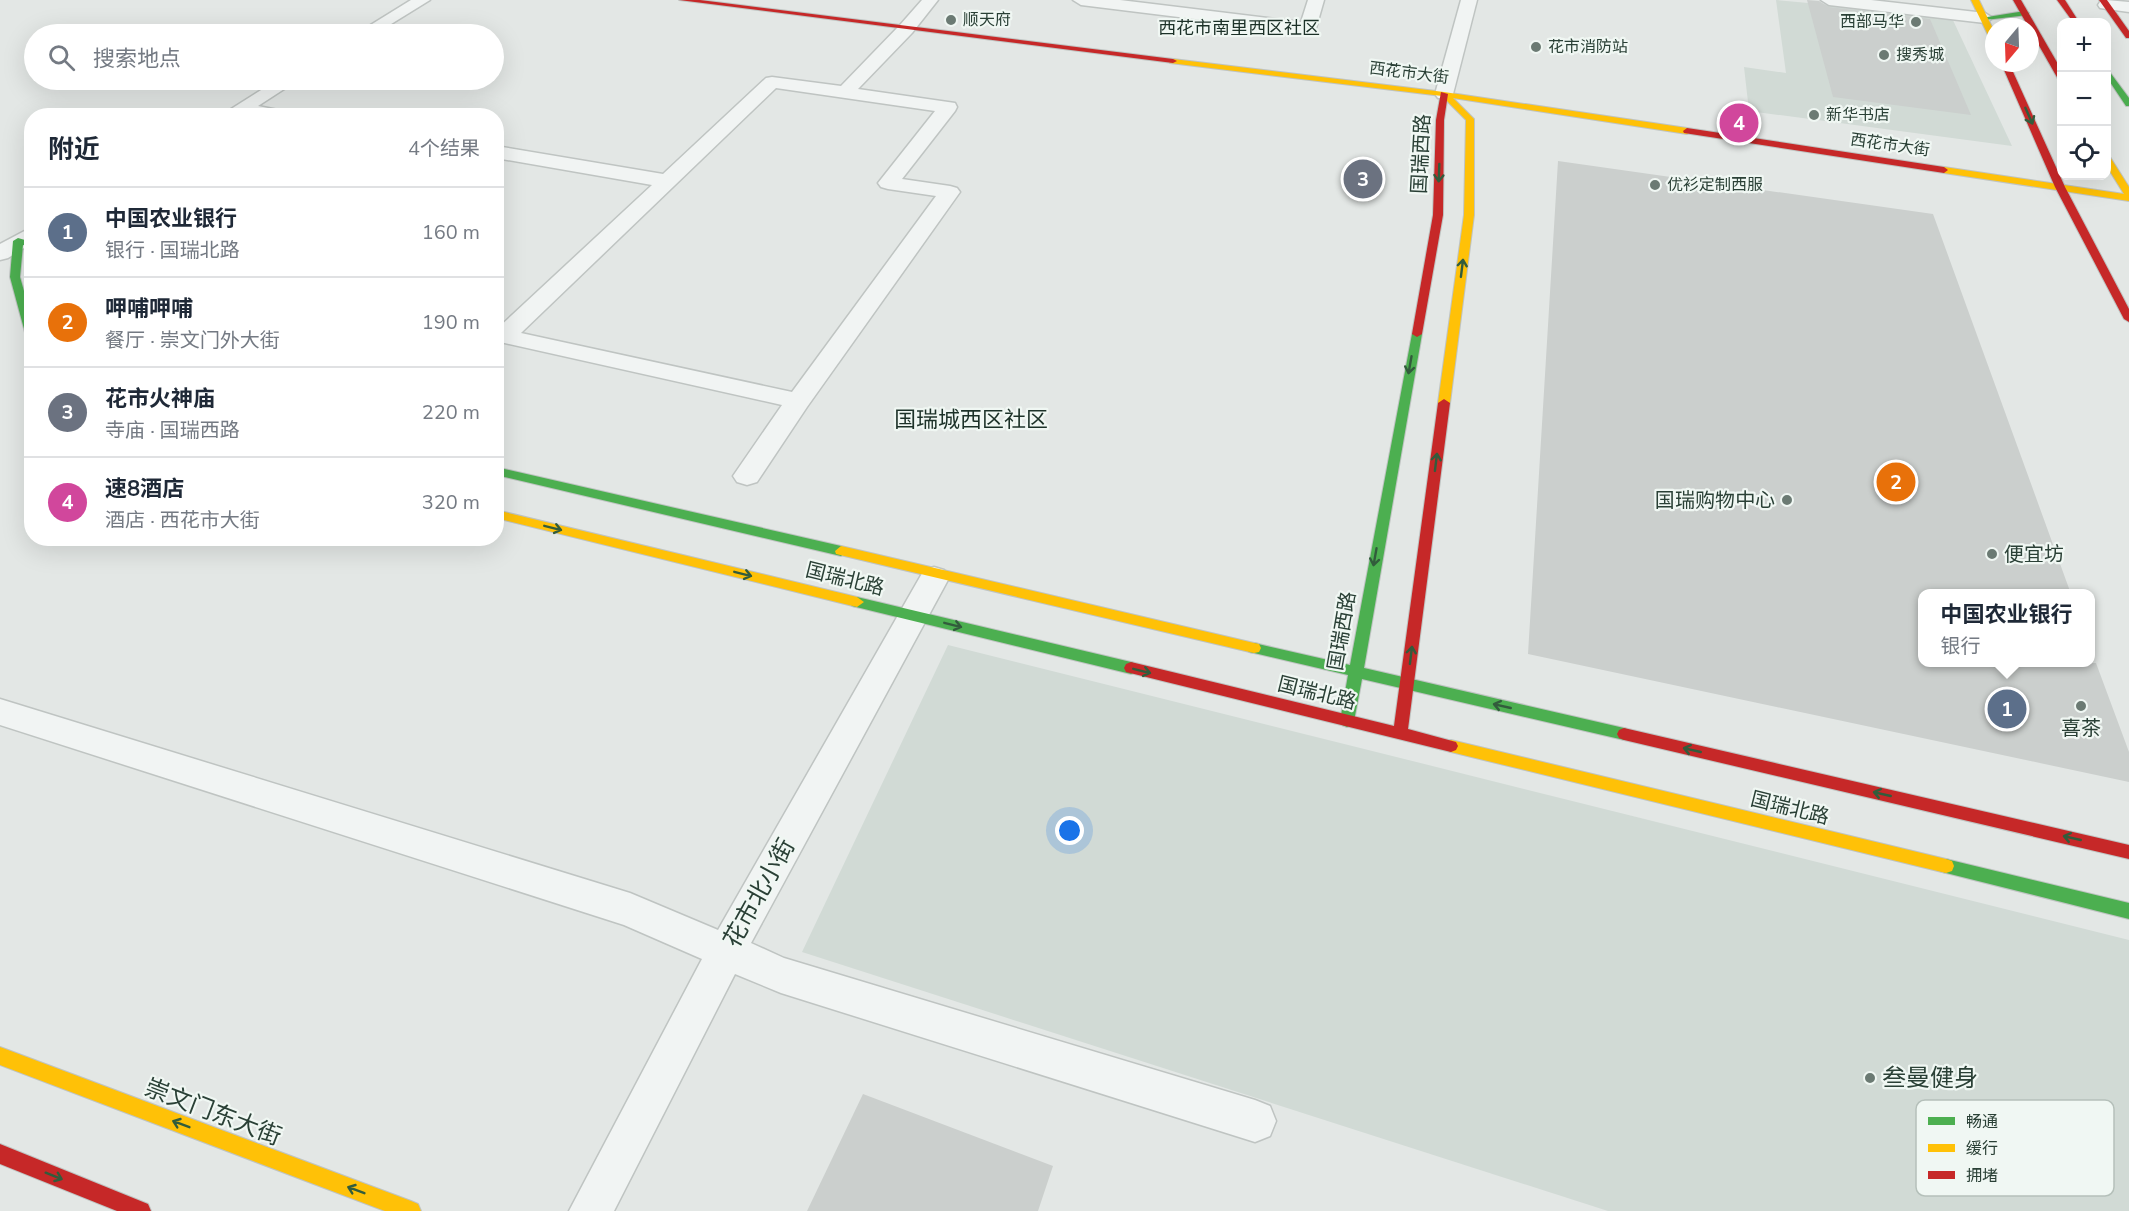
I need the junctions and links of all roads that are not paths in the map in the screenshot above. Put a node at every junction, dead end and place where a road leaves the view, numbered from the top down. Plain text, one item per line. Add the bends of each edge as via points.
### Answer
1 (422, 0) edge
2 (683, 0) edge
3 (930, 0) edge
4 (1081, 0) edge
5 (1316, 0) edge
6 (1469, 0) edge
7 (1829, 0) edge
8 (1975, 0) edge
9 (2017, 0) edge
10 (2061, 0) edge
11 (2105, 2) edge
12 (2129, 7) edge
13 (2025, 13) junction
14 (1985, 18) junction
15 (2073, 18) edge
16 (381, 24) edge
17 (906, 29) junction
18 (2129, 36) edge
19 (2009, 72) edge
20 (2057, 72) edge
21 (2108, 72) edge
22 (272, 90) edge
23 (845, 92) junction
24 (1444, 94) junction
25 (2129, 104) edge
26 (242, 108) edge
27 (504, 153) edge
28 (2111, 166) edge
29 (668, 181) junction
30 (2060, 187) junction
31 (2129, 197) edge
32 (20, 239) edge
33 (0, 253) edge
34 (24, 310) edge
35 (2129, 319) edge
36 (504, 336) edge
37 (504, 341) edge
38 (798, 401) junction
39 (504, 473) edge
40 (747, 476) dead end
41 (504, 516) edge
42 (934, 578) dead end
43 (913, 615) junction
44 (1354, 672) junction
45 (1407, 684) junction
46 (0, 712) edge
47 (1347, 721) junction
48 (1400, 734) junction
49 (2129, 852) edge
50 (2129, 911) edge
51 (727, 950) junction
52 (0, 1056) edge
53 (1255, 1121) dead end
54 (0, 1154) edge
55 (141, 1211) edge
56 (411, 1211) edge
57 (591, 1211) edge

1 - 16 street
2 - 17 street, 西花市大街
3 - 17 street
4 - 5 street via 1308,28
6 - 24 street
7 - 14 street
8 - 14 street
9 - 13 street
10 - 15 street
11 - 12 street
11 - 18 street
13 - 14 street
13 - 20 street
17 - 23 street
17 - 24 street, 西花市大街
19 -> 30 street
21 - 25 street
22 - 26 street
23 - 29 street via 772,82
23 - 38 street via 948,107 888,183 950,192
24 - 30 street, 西花市大街
24 -> 44 street, 国瑞西路 via 1438,215
45 -> 24 street, 国瑞西路 via 1469,215 1470,119
27 - 29 street
28 - 31 street
29 - 36 street
30 - 31 street, 西花市大街
30 - 35 street
32 - 33 street
32 - 34 street via 15,277
37 - 38 street
38 - 40 street
39 - 44 street, 国瑞北路
41 -> 43 street, 国瑞北路
42 - 43 street, 花市北小街
43 -> 47 street, 国瑞北路
43 - 51 street, 花市北小街
44 - 45 street, 国瑞北路
44 - 47 street, 国瑞西路
45 - 48 street, 国瑞西路
49 -> 45 street, 国瑞北路
46 - 51 street via 630,909
47 - 48 street, 国瑞北路
48 - 50 street, 国瑞北路
51 - 53 street via 781,975
51 - 57 street, 花市北小街
56 -> 52 street, 崇文门东大街
54 -> 55 street

